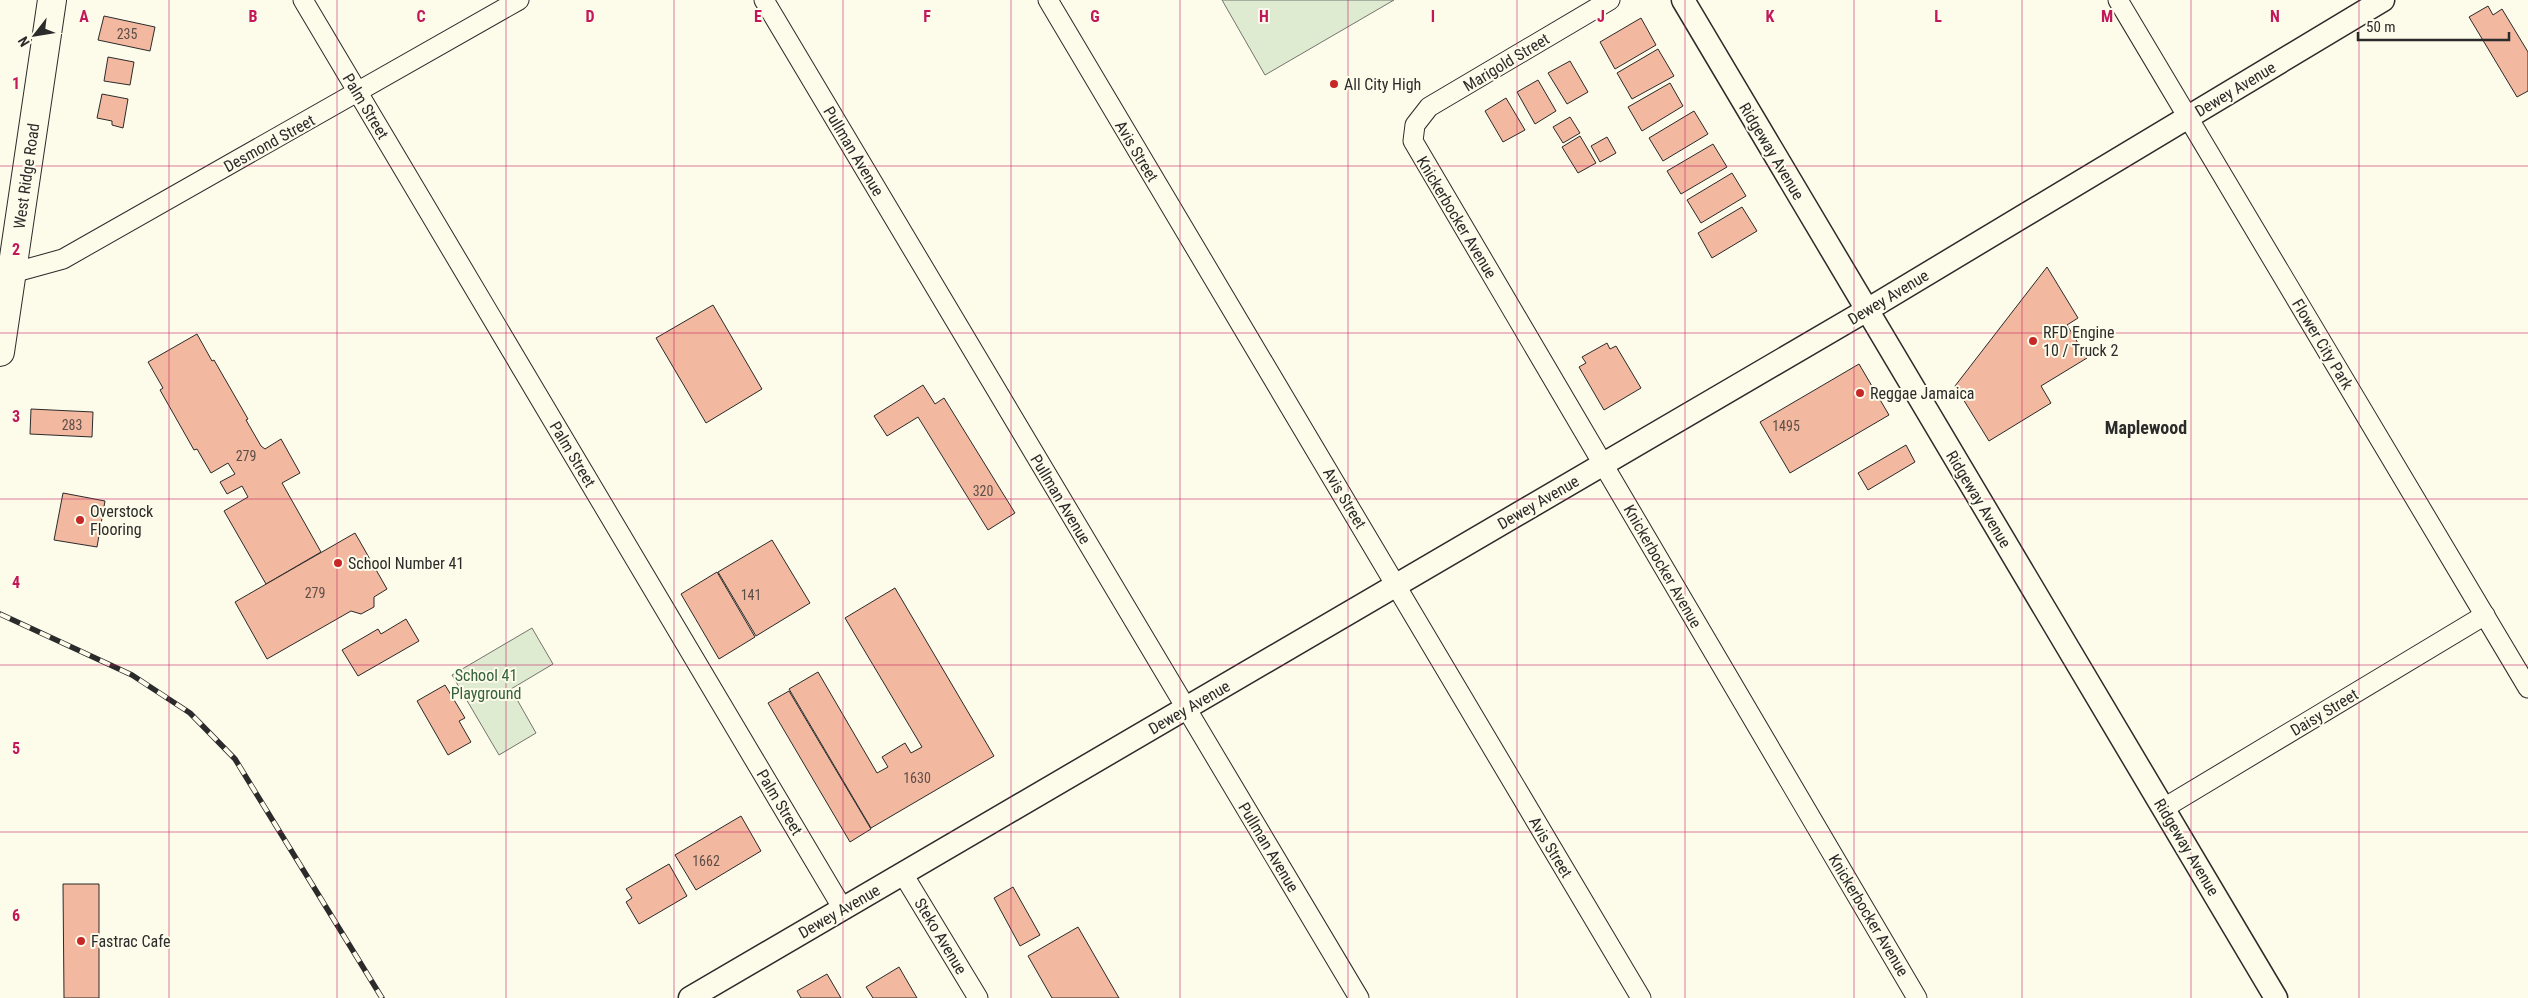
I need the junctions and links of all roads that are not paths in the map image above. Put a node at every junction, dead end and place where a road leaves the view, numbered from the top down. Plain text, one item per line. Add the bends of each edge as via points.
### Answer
1 (52, 0) edge
2 (303, 0) edge
3 (519, 0) edge
4 (764, 0) edge
5 (1048, 0) edge
6 (1610, 0) edge
7 (1683, 0) edge
8 (2118, 0) edge
9 (2383, 0) edge
10 (359, 93) junction
11 (2187, 118) junction
12 (1413, 133) joint
13 (12, 272) junction
14 (1867, 310) junction
15 (0, 352) edge
16 (1603, 464) junction
17 (1397, 585) junction
18 (2485, 615) junction
19 (2528, 688) edge
20 (1186, 708) junction
21 (2164, 808) junction
22 (903, 874) junction
23 (843, 908) junction
24 (701, 995) edge
25 (978, 998) edge
26 (1359, 998) edge
27 (1640, 998) edge
28 (1917, 998) edge
29 (2276, 998) edge

1 - 13 highway, West Ridge Road
2 - 10 street, Palm Street
3 - 10 street, Desmond Street
4 - 20 street, Pullman Avenue
5 - 17 street, Avis Street
6 - 12 street, Marigold Street via 1429,107 1418,118
7 - 14 street, Ridgeway Avenue
8 - 11 street, Flower City Park
9 - 11 street, Dewey Avenue
10 - 13 street, Desmond Street via 62,259
10 - 23 street, Palm Street
11 - 14 street, Dewey Avenue
11 - 18 street, Flower City Park
12 - 16 street, Knickerbocker Avenue via 1416,149
13 - 15 highway, West Ridge Road
14 - 16 street, Dewey Avenue
14 - 21 street, Ridgeway Avenue
16 - 17 street, Dewey Avenue
16 - 28 street, Knickerbocker Avenue
17 - 20 street, Dewey Avenue
17 - 27 street, Avis Street
18 - 19 street, Flower City Park
18 - 21 street, Daisy Street
20 - 22 street, Dewey Avenue
20 - 26 street, Pullman Avenue
21 - 29 street, Ridgeway Avenue
22 - 23 street, Dewey Avenue
22 - 25 street, Steko Avenue
23 - 24 street, Dewey Avenue

